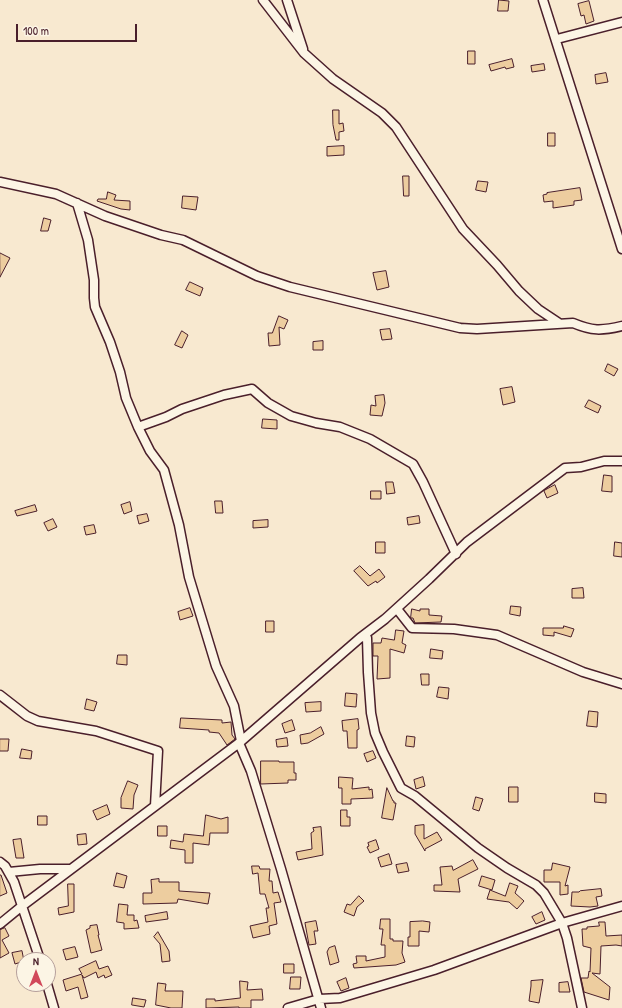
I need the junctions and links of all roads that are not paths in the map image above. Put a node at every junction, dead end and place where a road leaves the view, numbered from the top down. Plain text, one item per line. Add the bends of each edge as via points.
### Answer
1 (263, 0) edge
2 (287, 0) edge
3 (543, 0) edge
4 (622, 22) edge
5 (557, 39) junction
6 (304, 53) junction
7 (0, 182) edge
8 (77, 204) junction
9 (622, 249) edge
10 (560, 323) junction
11 (622, 326) edge
12 (138, 427) junction
13 (622, 461) edge
14 (456, 554) junction
15 (397, 609) junction
16 (360, 638) junction
17 (622, 684) edge
18 (0, 695) edge
19 (240, 742) junction
20 (155, 806) junction
21 (0, 862) edge
22 (71, 869) junction
23 (9, 872) junction
24 (22, 906) junction
25 (622, 906) edge
26 (0, 924) edge
27 (562, 924) junction
28 (37, 952) edge
29 (49, 992) edge
30 (319, 999) junction
31 (54, 1008) edge
32 (288, 1008) edge
33 (321, 1008) edge
34 (582, 1008) edge

1 - 6 street
2 - 6 street
3 - 5 street
4 - 5 street
5 - 9 street
6 - 10 street via 333,79 382,113 396,127 463,229 519,291 538,309
7 - 8 street via 56,194
8 - 10 street via 129,225 183,240 257,276 290,287 460,328
8 - 12 street via 88,240 95,307 110,342 126,398
10 - 11 street via 573,322 586,328 606,330
12 - 14 street via 182,409 252,389 268,403 291,416 340,427 370,439 413,464
12 - 19 street via 150,451 164,470 179,525 189,577 216,666 234,706
13 - 14 street via 565,468
14 - 15 street
15 - 16 street
15 - 17 street via 412,628 454,629 497,635 583,672
16 - 19 street
16 - 27 street via 367,638 371,713 375,732 401,788 415,796 478,848 536,885 544,893
18 - 20 street via 38,721 96,731 158,751
19 - 20 street
19 - 30 street
20 - 22 street
21 - 23 street
22 - 23 street
22 - 24 street
23 - 24 street
24 - 26 street
24 - 28 street
25 - 27 street
27 - 30 street via 434,970 340,998
27 - 34 street
29 - 31 street
30 - 32 street
30 - 33 street

